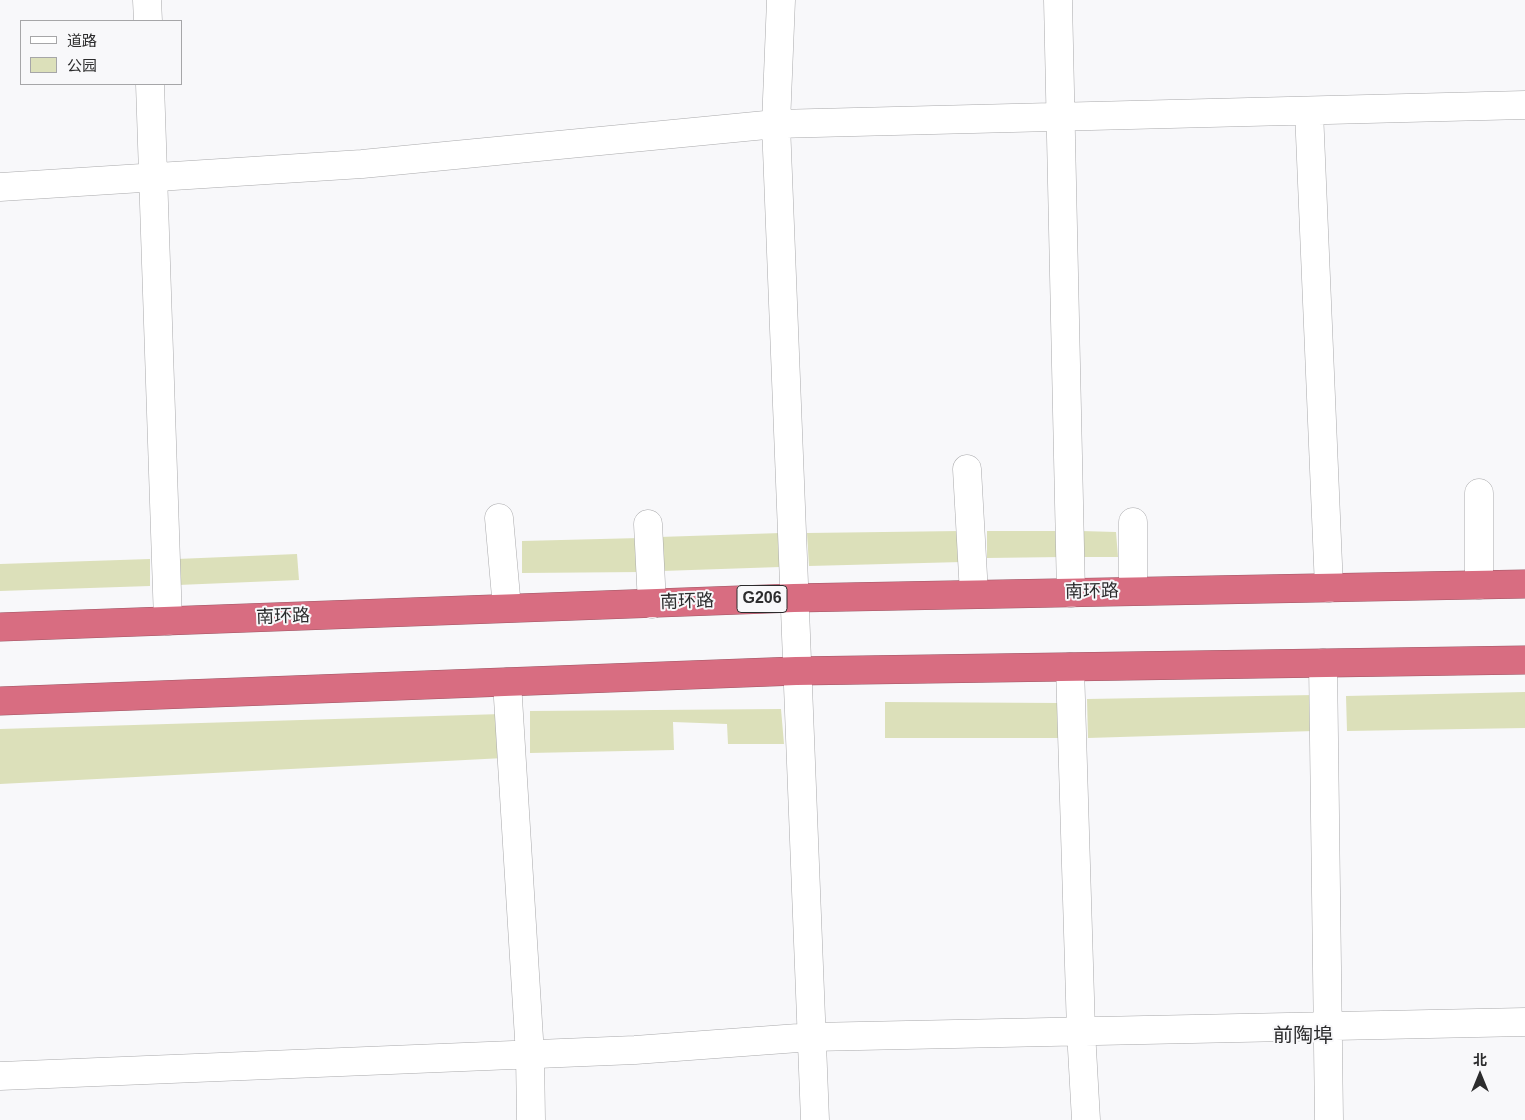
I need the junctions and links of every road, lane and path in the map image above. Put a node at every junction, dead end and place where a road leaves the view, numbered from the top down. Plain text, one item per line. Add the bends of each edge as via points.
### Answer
1 (147, 0) edge
2 (780, 0) edge
3 (1058, 0) edge
4 (148, 20) edge
5 (150, 85) edge
6 (1525, 105) edge
7 (1309, 111) junction
8 (1060, 117) junction
9 (776, 124) junction
10 (154, 177) junction
11 (0, 187) edge
12 (967, 469) dead end
13 (1479, 493) dead end
14 (499, 518) dead end
15 (1133, 522) dead end
16 (648, 524) dead end
17 (1525, 584) edge
18 (1479, 585) junction
19 (1329, 588) junction
20 (1133, 591) junction
21 (1071, 592) junction
22 (974, 594) junction
23 (794, 598) junction
24 (652, 604) junction
25 (507, 608) junction
26 (168, 621) junction
27 (0, 627) edge
28 (1525, 660) edge
29 (1323, 663) junction
30 (1070, 667) junction
31 (796, 671) junction
32 (507, 682) junction
33 (0, 701) edge
34 (1525, 1022) edge
35 (1327, 1026) junction
36 (1081, 1031) junction
37 (812, 1036) junction
38 (530, 1055) junction
39 (0, 1076) edge
40 (531, 1120) edge
41 (815, 1120) edge
42 (1086, 1120) edge
43 (1329, 1120) edge

1 - 4 street
2 - 9 street
3 - 8 street
5 - 10 street
6 - 7 street
7 - 8 street
7 - 19 street
8 - 9 street
8 - 21 street
9 - 10 street via 362,164
9 - 23 street
10 - 11 street
10 - 26 street
12 - 22 street
13 - 18 street
14 - 25 street
15 - 20 street
16 - 24 street
17 - 18 highway, 南环路 / G206
18 - 19 highway, 南环路 / G206
19 - 20 highway, 南环路 / G206
20 - 21 highway, 南环路 / G206
21 - 22 highway, 南环路 / G206
22 - 23 highway, 南环路 / G206
23 - 24 highway, 南环路 / G206
23 - 31 street
24 - 25 highway, 南环路 / G206
25 - 26 highway, 南环路 / G206
26 - 27 highway, 南环路 / G206
28 - 29 highway
29 - 30 highway
29 - 35 street
30 - 31 highway
30 - 36 street
31 - 32 highway
31 - 37 street
32 - 33 highway
32 - 38 street
34 - 35 street
35 - 36 street
35 - 43 street
36 - 37 street
36 - 42 street
37 - 38 street
37 - 41 street
38 - 39 street
38 - 40 street

